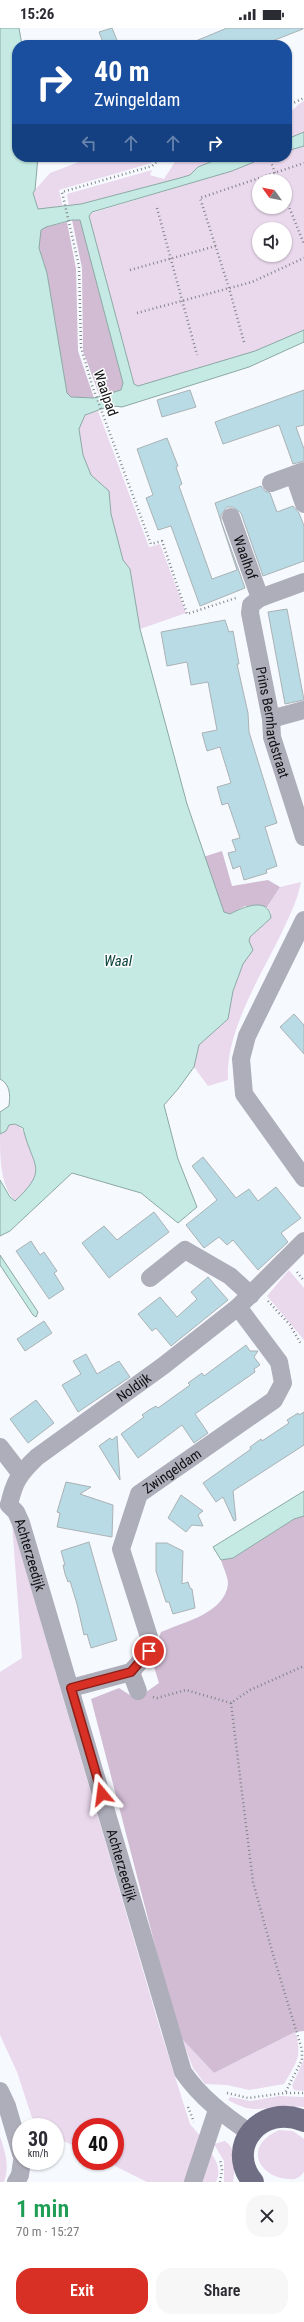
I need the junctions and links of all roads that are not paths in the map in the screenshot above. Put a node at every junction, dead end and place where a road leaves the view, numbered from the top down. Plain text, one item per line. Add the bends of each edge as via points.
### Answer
1 (299, 473) edge
2 (271, 483) dead end
3 (304, 504) edge
4 (231, 517) dead end
5 (304, 582) edge
6 (256, 602) junction
7 (304, 710) edge
8 (271, 719) junction
9 (304, 837) edge
10 (304, 920) edge
11 (304, 1178) edge
12 (304, 1241) edge
13 (150, 1278) dead end
14 (248, 1298) junction
15 (0, 1447) edge
16 (20, 1473) junction
17 (5, 1504) edge
18 (131, 1672) junction
19 (71, 1688) junction
20 (138, 1691) road end
21 (0, 2091) edge
22 (217, 2110) junction
23 (304, 2120) edge
24 (12, 2123) edge
25 (250, 2133) junction
26 (21, 2170) edge
27 (16, 2182) edge
28 (193, 2182) edge
29 (253, 2182) edge

1 - 2 street
1 - 3 street
4 - 6 street, Waalhof
5 - 6 street
6 - 8 street, Prins Bernhardstraat via 250,613
7 - 8 street
8 - 9 street, Prins Bernhardstraat via 272,738
10 - 11 street via 247,1036 241,1059 244,1094
12 - 14 street, Noldijk
13 - 14 street, Zwingeldam via 186,1250 230,1276
14 - 16 street, Noldijk via 163,1366 37,1457
14 - 18 street, Zwingeldam via 279,1362 283,1383 274,1400 139,1494 121,1549 149,1637 149,1651
15 - 16 street
16 - 17 street, Noldijk
17 - 19 street, Achterzeedijk via 16,1512 22,1524
18 - 19 street
18 - 20 street
19 - 22 street, Achterzeedijk via 183,2072 196,2091
21 - 24 street
22 - 25 street, Achterzeedijk
22 - 28 street
23 - 25 main road via 282,2115 259,2124
25 - 29 main road via 243,2154 244,2166
26 - 27 street

